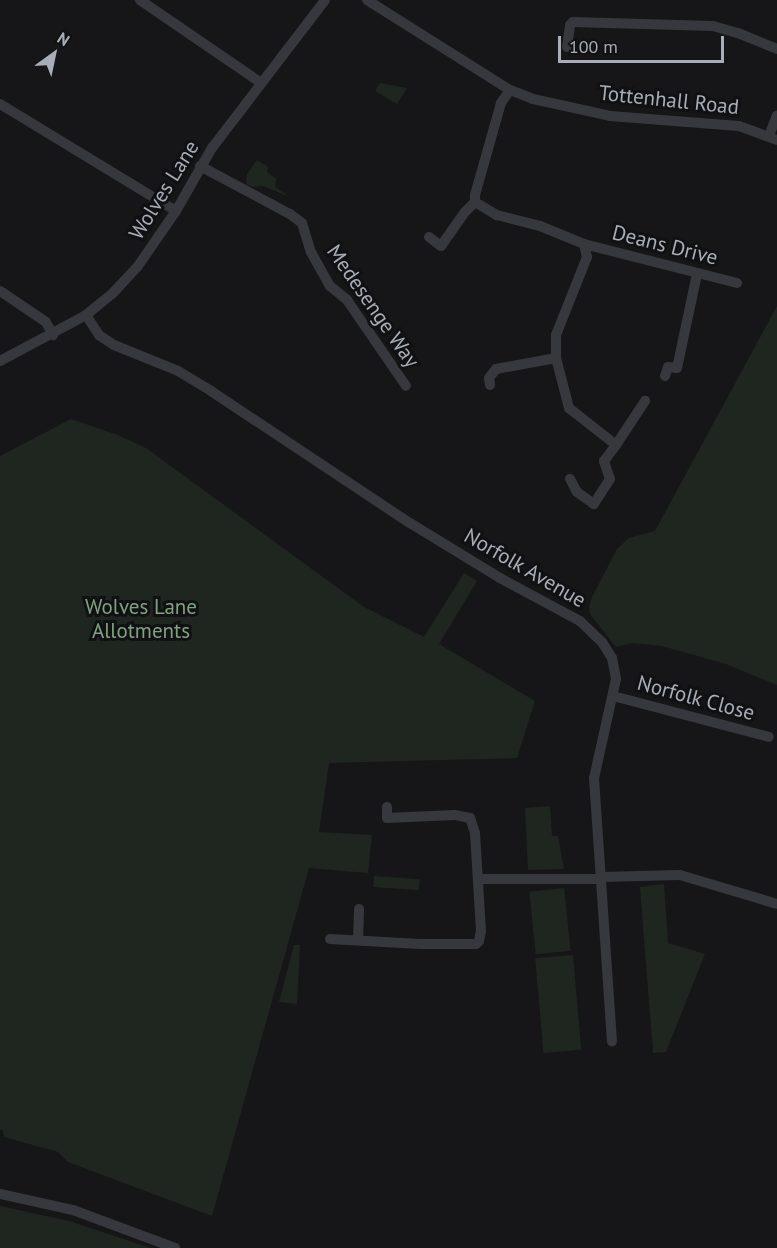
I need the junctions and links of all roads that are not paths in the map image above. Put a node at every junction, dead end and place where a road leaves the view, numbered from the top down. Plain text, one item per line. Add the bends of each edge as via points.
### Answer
1 (140, 0) edge
2 (325, 0) edge
3 (367, 0) edge
4 (567, 47) dead end
5 (776, 48) edge
6 (261, 83) junction
7 (510, 90) junction
8 (0, 104) edge
9 (777, 115) edge
10 (773, 138) edge
11 (200, 166) junction
12 (475, 202) junction
13 (176, 211) junction
14 (429, 237) dead end
15 (584, 244) junction
16 (697, 274) junction
17 (737, 283) dead end
18 (0, 291) edge
19 (86, 315) junction
20 (53, 334) junction
21 (556, 358) junction
22 (0, 361) edge
23 (666, 376) dead end
24 (490, 385) dead end
25 (406, 386) dead end
26 (645, 401) dead end
27 (616, 445) junction
28 (570, 479) dead end
29 (613, 696) junction
30 (769, 737) dead end
31 (387, 807) dead end
32 (600, 878) junction
33 (479, 879) junction
34 (777, 904) edge
35 (359, 909) dead end
36 (330, 939) dead end
37 (358, 940) junction
38 (612, 1041) dead end
39 (0, 1194) edge
40 (175, 1248) edge

1 - 6 street
2 - 6 street, Wolves Lane
3 - 7 street, Tottenhall Road
4 - 5 street via 573,22 713,26
6 - 11 street, Wolves Lane
7 - 10 street, Tottenhall Road via 610,116 712,122 740,126
7 - 12 street via 501,103
8 - 13 street
9 - 10 street
11 - 13 street, Wolves Lane
11 - 25 street, Medesenge Way via 302,223 310,252 330,286 347,300
12 - 14 street via 441,246
12 - 15 street, Deans Drive via 496,215 540,226
13 - 19 street, Wolves Lane via 138,266
15 - 16 street, Deans Drive
15 - 21 street via 587,257 556,334
16 - 17 street, Deans Drive
16 - 23 street via 677,368 668,367
18 - 20 street via 46,322
19 - 20 street, Wolves Lane
19 - 29 street, Norfolk Avenue via 99,335 114,345 178,371 211,390 410,523 580,621 612,658 616,678
20 - 22 street, Wolves Lane
21 - 24 street via 496,369 489,378
21 - 27 street via 569,408
26 - 27 street
27 - 28 street via 604,461 610,479 594,504 577,492
29 - 30 street, Norfolk Close
29 - 32 street, Norfolk Avenue via 594,778
31 - 33 street via 387,818 470,818
32 - 33 street
32 - 34 street via 686,876
32 - 38 street, Norfolk Avenue
33 - 37 street via 481,937 476,944
35 - 37 street
36 - 37 street
39 - 40 street via 73,1210

